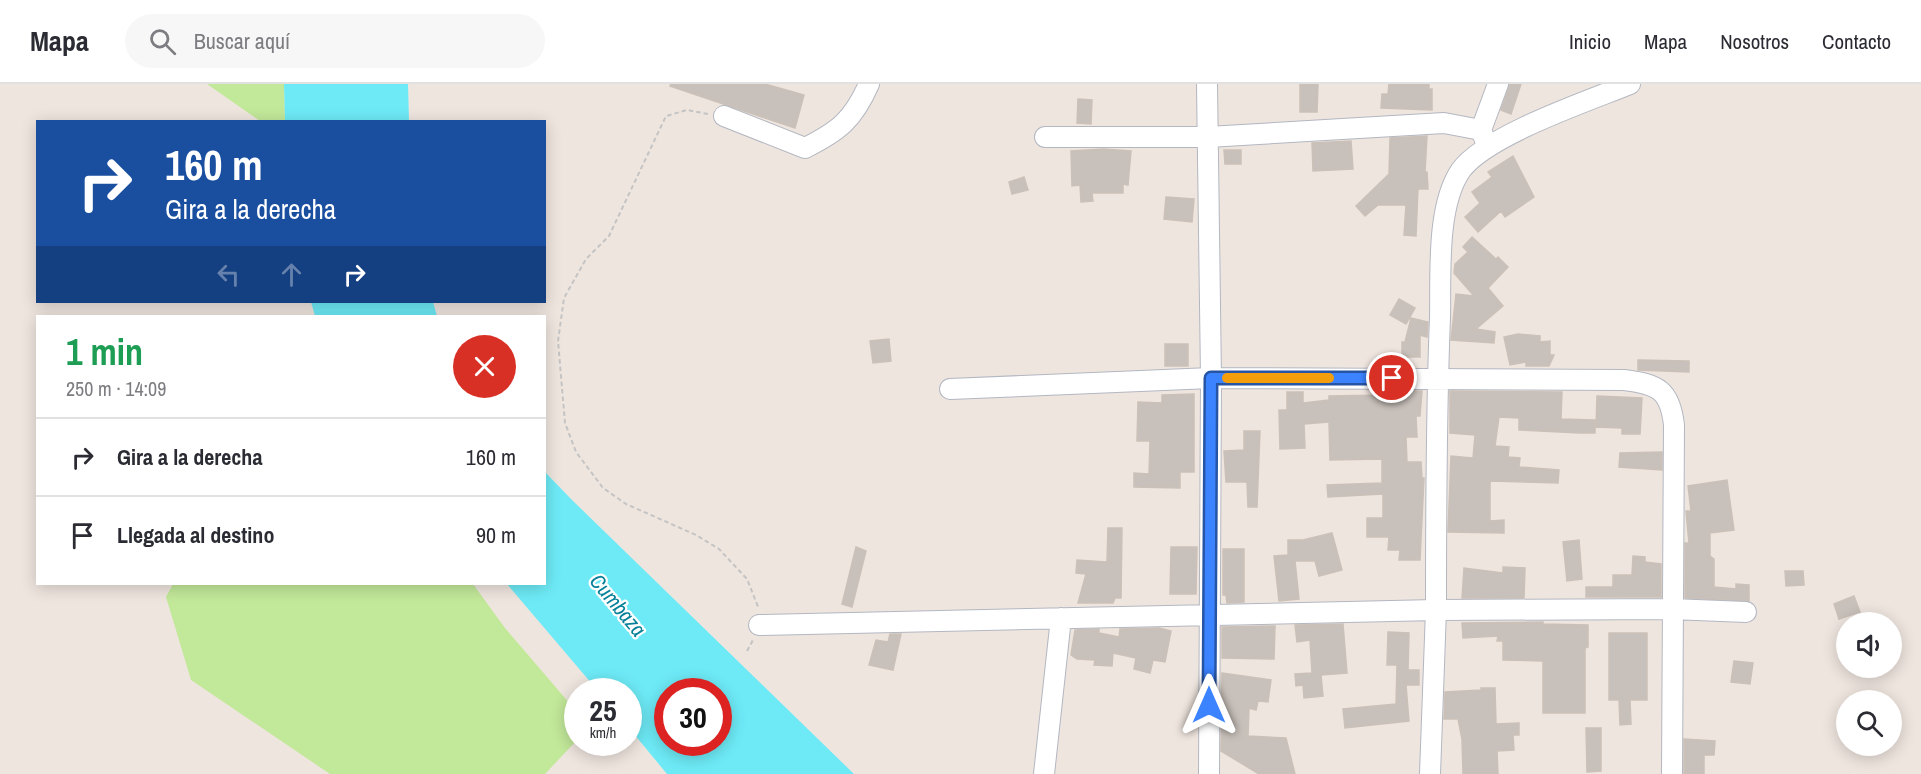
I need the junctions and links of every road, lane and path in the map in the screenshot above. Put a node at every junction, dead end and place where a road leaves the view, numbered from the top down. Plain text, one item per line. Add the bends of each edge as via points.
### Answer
1 (869, 84) edge
2 (1208, 84) edge
3 (1498, 84) edge
4 (1630, 84) edge
5 (724, 116) joint
6 (1045, 137) dead end
7 (1208, 137) junction
8 (1484, 138) junction
9 (1211, 378) junction
10 (1437, 378) junction
11 (950, 389) dead end
12 (1671, 609) junction
13 (1436, 610) junction
14 (1746, 612) dead end
15 (1209, 613) junction
16 (1061, 618) junction
17 (759, 625) junction
18 (747, 651) dead end
19 (1044, 774) edge
20 (1209, 774) edge
21 (1430, 774) edge
22 (1672, 774) edge

1 - 5 street via 836,132 805,148
2 - 7 street
3 - 8 street
4 - 8 street
5 - 17 path via 687,110 666,116 609,237 586,259 570,285 558,326 558,355 565,423 584,466 603,488 626,504 696,535 724,553 753,591
6 - 7 street
7 - 8 street via 1444,123
7 - 9 street
8 - 10 street via 1450,190 1443,245
9 - 10 street
9 - 11 street
9 - 15 street
10 - 12 street via 1624,380 1655,387 1668,398 1674,425 1675,477
10 - 13 street
12 - 13 street
12 - 14 street
12 - 22 street
13 - 15 street
13 - 21 street
15 - 16 street
15 - 20 street
16 - 17 street
16 - 19 street
17 - 18 path

